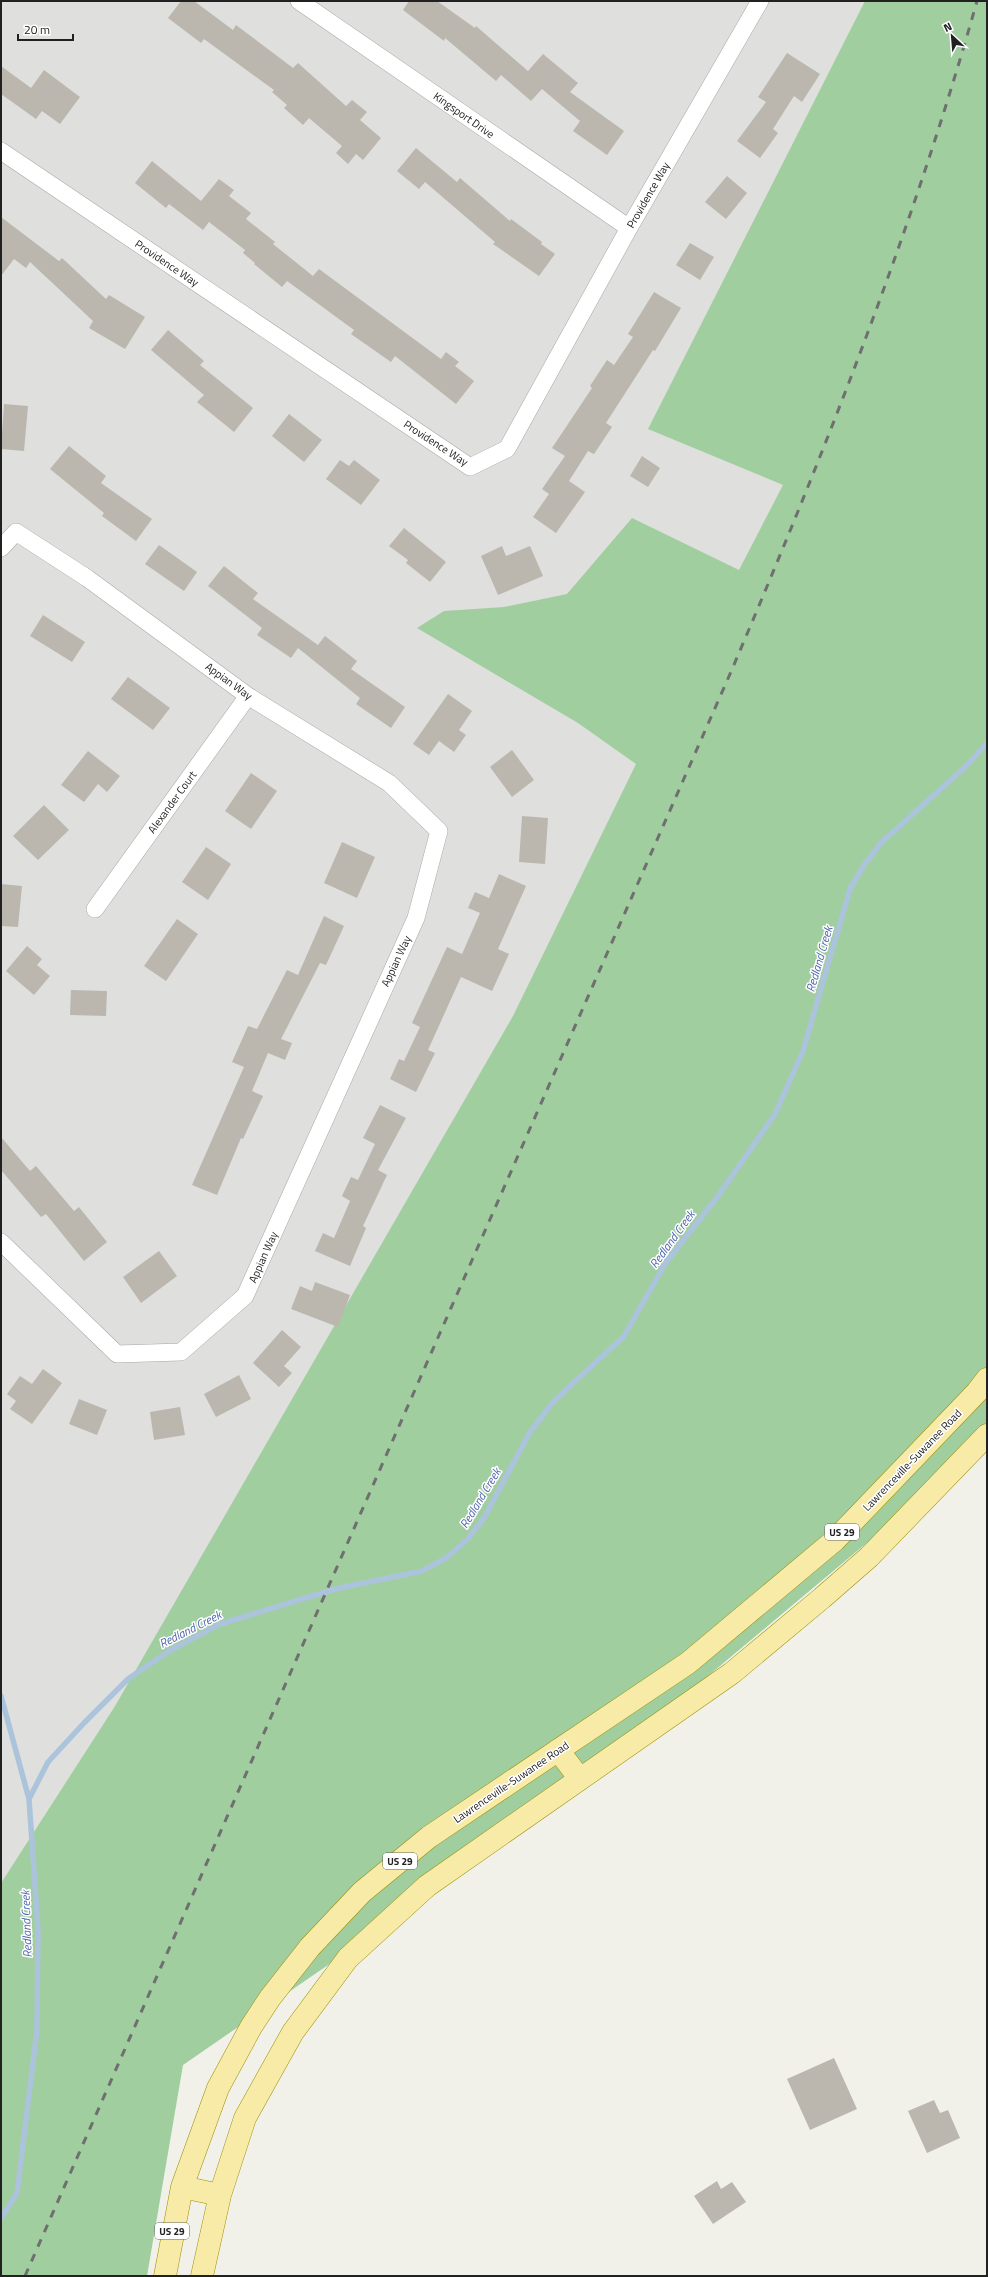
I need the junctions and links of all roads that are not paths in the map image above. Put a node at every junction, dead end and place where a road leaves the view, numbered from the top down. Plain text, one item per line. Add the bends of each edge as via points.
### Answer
1 (299, 1) edge
2 (760, 1) edge
3 (1, 151) edge
4 (629, 228) junction
5 (1, 548) edge
6 (248, 696) junction
7 (95, 909) dead end
8 (1, 1242) edge
9 (984, 1390) edge
10 (987, 1435) edge
11 (558, 1750) junction
12 (580, 1779) junction
13 (182, 2187) junction
14 (220, 2195) junction
15 (165, 2276) edge
16 (202, 2276) edge

1 - 4 street, Kingsport Drive
2 - 4 street, Providence Way
3 - 4 street, Providence Way via 470,467 507,449
5 - 6 street, Appian Way via 16,532 87,578
6 - 7 street, Alexander Court
6 - 8 street, Appian Way via 389,783 439,830 416,918 245,1296 181,1352 116,1354
9 - 11 main road, Lawrenceville-Suwanee Road / US 29 via 835,1540 688,1663
10 - 12 main road via 869,1557 822,1598 732,1672
11 - 12 main road
11 - 13 main road, Lawrenceville-Suwanee Road / US 29 via 429,1837 362,1892 310,1946 270,1998 232,2059 205,2120
12 - 14 main road via 427,1886 348,1958 293,2032 245,2118
13 - 14 main road
13 - 15 main road, Lawrenceville-Suwanee Road / US 29
14 - 16 main road

